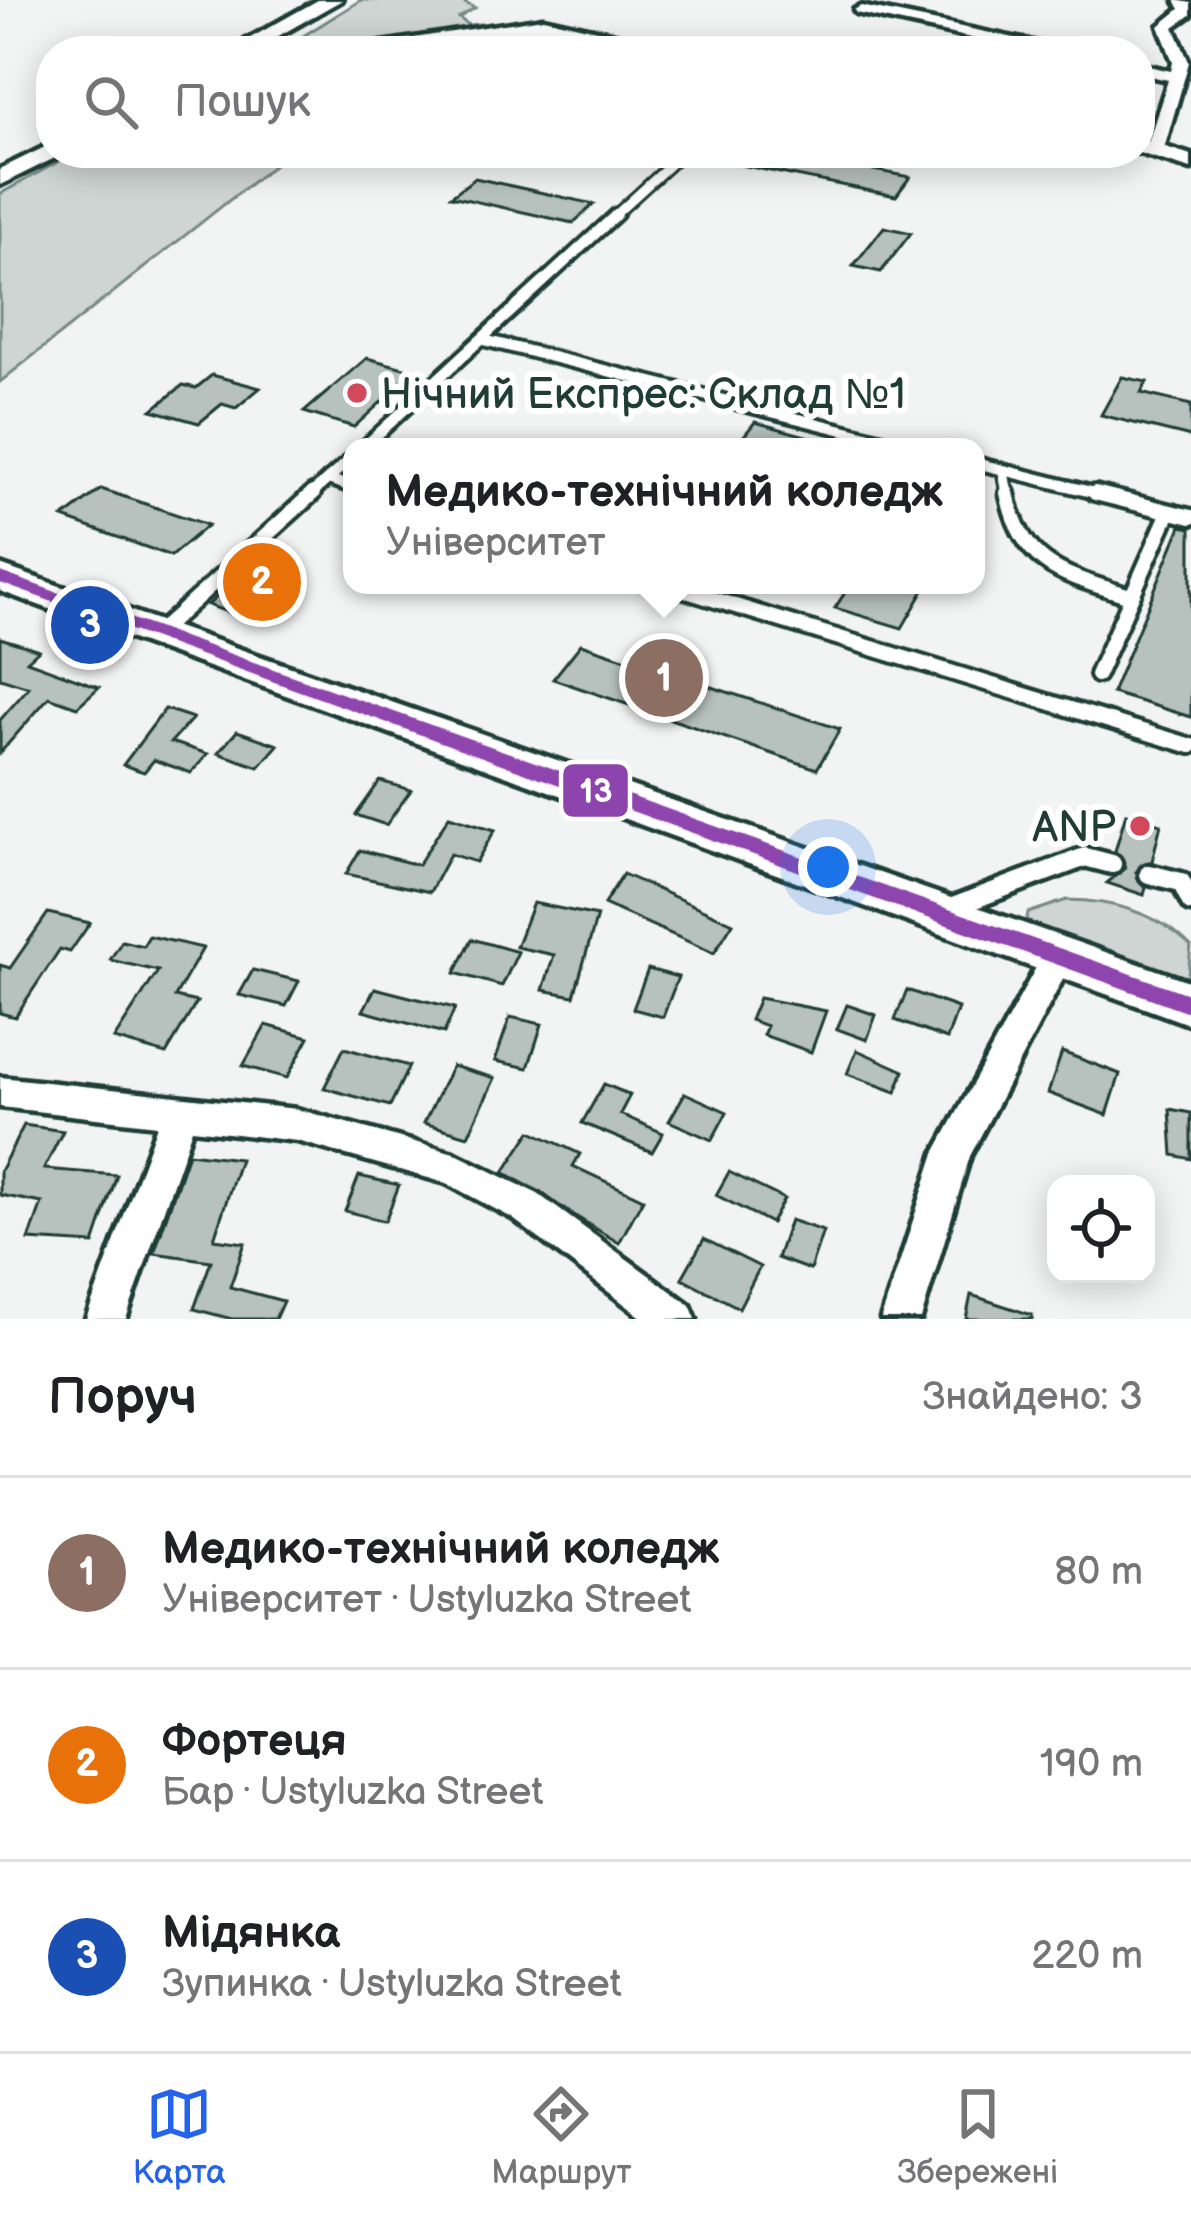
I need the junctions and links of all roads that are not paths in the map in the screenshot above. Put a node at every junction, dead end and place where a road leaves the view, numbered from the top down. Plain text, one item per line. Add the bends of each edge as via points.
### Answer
1 (332, 0) edge
2 (1187, 7) edge
3 (861, 10) dead end
4 (265, 36) edge
5 (466, 36) edge
6 (604, 36) edge
7 (982, 36) edge
8 (1183, 67) edge
9 (1168, 104) junction
10 (1191, 109) edge
11 (1155, 132) edge
12 (1155, 149) edge
13 (36, 159) edge
14 (1191, 162) edge
15 (666, 168) edge
16 (0, 178) edge
17 (484, 340) junction
18 (374, 438) edge
19 (875, 438) edge
20 (343, 466) edge
21 (985, 466) edge
22 (1003, 470) junction
23 (328, 479) junction
24 (343, 484) edge
25 (1169, 512) junction
26 (1191, 517) edge
27 (0, 577) edge
28 (696, 594) edge
29 (1130, 596) junction
30 (157, 634) junction
31 (1097, 675) dead end
32 (1191, 746) edge
33 (1112, 864) dead end
34 (1149, 874) dead end
35 (1191, 902) edge
36 (933, 914) junction
37 (1058, 958) junction
38 (1191, 1004) edge
39 (0, 1092) edge
40 (180, 1112) junction
41 (106, 1319) edge
42 (676, 1319) edge
43 (901, 1319) edge

1 - 4 street
2 - 8 street via 1166,26
3 - 7 street
5 - 6 street via 543,24
8 - 9 street
9 - 10 street
9 - 11 street
12 - 14 street
13 - 16 street
15 - 17 lane
17 - 18 lane
17 - 19 lane
20 - 23 lane
21 - 22 lane
22 - 25 lane
22 - 29 lane via 1012,525 1027,555
23 - 24 lane
23 - 30 lane
25 - 26 lane
25 - 29 lane
27 - 30 main road
28 - 32 lane
29 - 31 lane
30 - 36 main road
33 - 36 lane via 1085,856
34 - 35 lane via 1181,882
36 - 37 main road
37 - 38 main road
37 - 43 street via 953,1154
39 - 40 street
40 - 41 street
40 - 42 street via 297,1125 454,1169 525,1205

